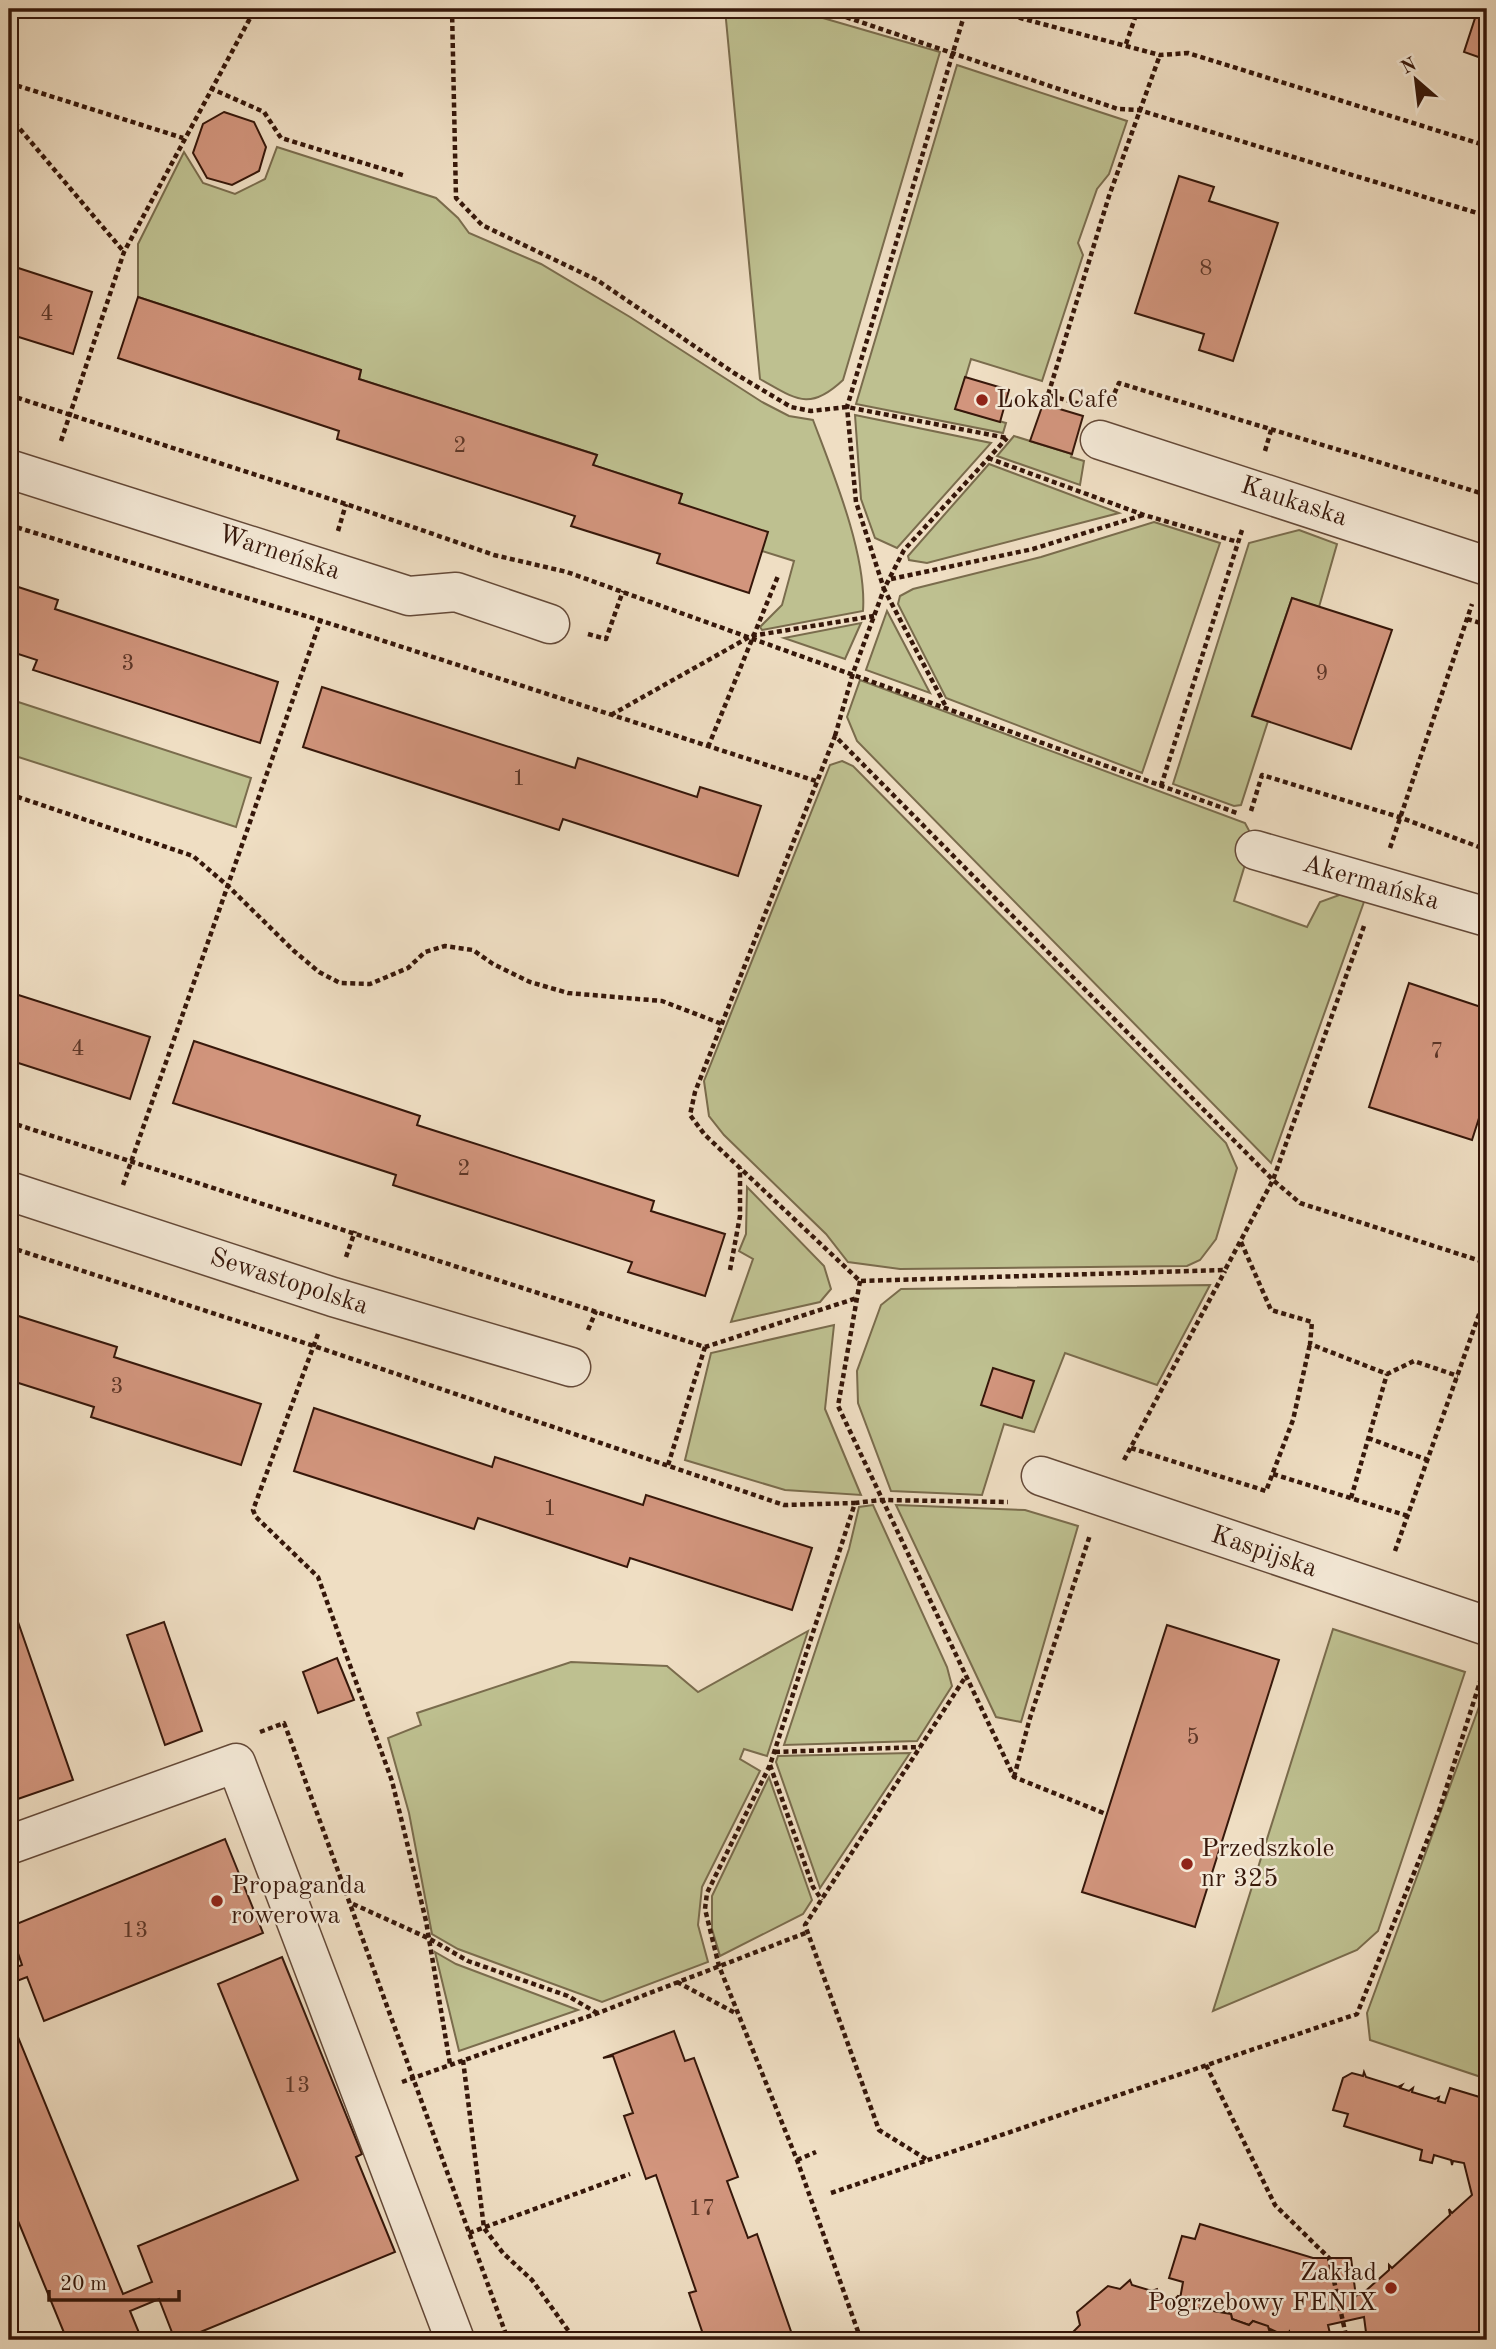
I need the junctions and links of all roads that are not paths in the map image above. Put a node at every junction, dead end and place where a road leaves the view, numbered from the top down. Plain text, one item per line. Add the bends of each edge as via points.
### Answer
1 (1103, 426) road end
2 (9, 469) edge
3 (1487, 566) edge
4 (550, 624) road end
5 (1255, 850) dead end
6 (1487, 917) edge
7 (9, 1191) edge
8 (571, 1367) dead end
9 (1030, 1489) road end
10 (1487, 1626) edge
11 (9, 1845) edge
12 (455, 2340) edge

1 - 3 street, Kaukaska
2 - 4 street, Warneńska via 409,596 456,592
5 - 6 street, Akermańska
7 - 8 street, Sewastopolska via 333,1297
9 - 10 street, Kaspijska
11 - 12 street via 236,1762

